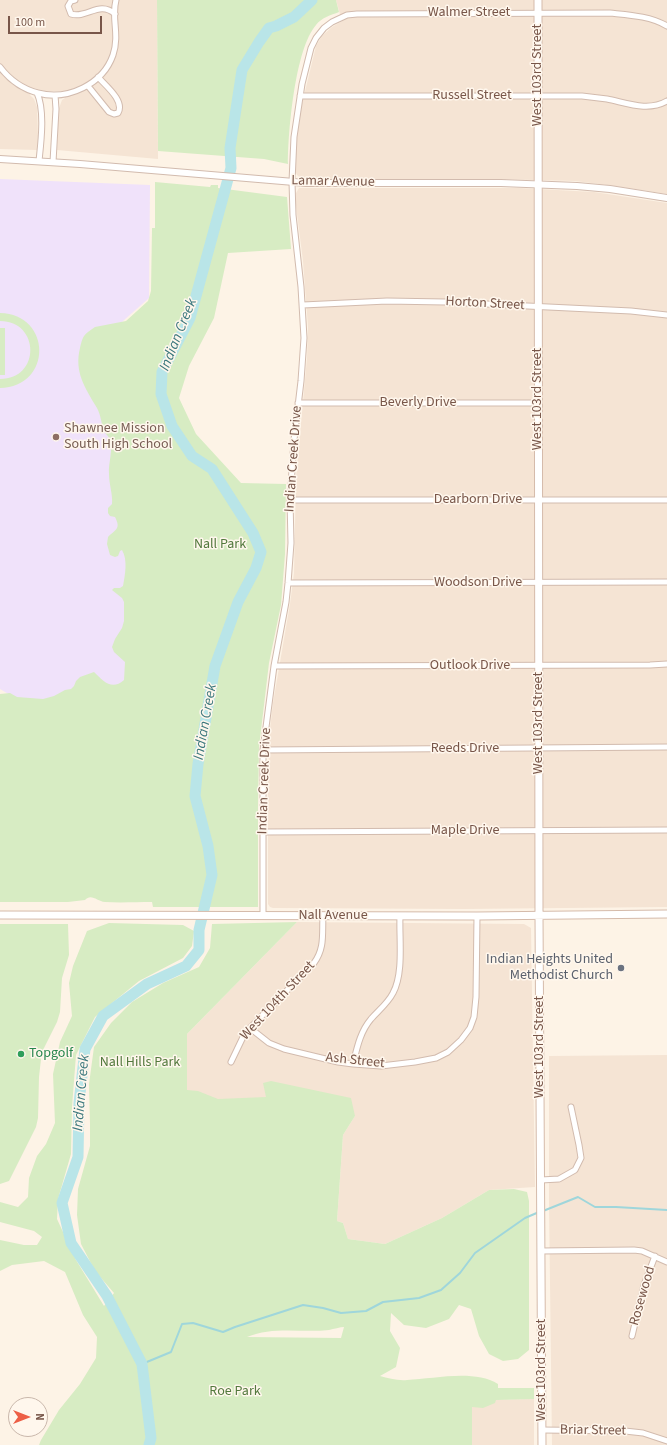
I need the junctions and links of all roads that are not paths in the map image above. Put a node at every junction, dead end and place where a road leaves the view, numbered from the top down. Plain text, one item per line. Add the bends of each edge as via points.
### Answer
1 (75, 0) edge
2 (116, 0) edge
3 (538, 0) edge
4 (538, 13) junction
5 (115, 14) junction
6 (342, 17) joint
7 (667, 26) edge
8 (1, 70) edge
9 (98, 77) junction
10 (88, 86) junction
11 (37, 93) junction
12 (55, 95) junction
13 (300, 96) junction
14 (538, 96) junction
15 (667, 101) edge
16 (0, 159) edge
17 (39, 161) junction
18 (53, 162) junction
19 (292, 182) junction
20 (538, 184) junction
21 (667, 198) edge
22 (302, 305) junction
23 (538, 306) junction
24 (667, 315) edge
25 (538, 402) junction
26 (298, 403) junction
27 (290, 500) junction
28 (538, 500) junction
29 (667, 500) edge
30 (667, 582) edge
31 (288, 583) junction
32 (539, 583) junction
33 (667, 664) edge
34 (274, 666) junction
35 (539, 666) junction
36 (539, 748) junction
37 (667, 748) edge
38 (264, 750) junction
39 (667, 830) edge
40 (539, 831) junction
41 (263, 832) junction
42 (667, 914) edge
43 (263, 915) junction
44 (539, 915) junction
45 (0, 916) edge
46 (323, 916) junction
47 (400, 916) junction
48 (477, 916) junction
49 (250, 1028) junction
50 (231, 1062) dead end
51 (353, 1064) junction
52 (571, 1107) dead end
53 (541, 1180) junction
54 (541, 1250) junction
55 (655, 1256) junction
56 (667, 1262) edge
57 (632, 1336) dead end
58 (542, 1430) junction
59 (667, 1441) edge
60 (542, 1445) edge

1 - 5 street via 68,6 69,12 74,15 99,7 112,10
2 - 5 street
3 - 4 main road, West 103rd Street
4 - 6 street, Walmer Street via 358,14
4 - 7 street, Walmer Street via 621,14 649,19
4 - 14 main road, West 103rd Street
5 - 9 street via 115,49 109,63
6 - 13 street, Indian Creek Drive via 324,28 310,48
8 - 11 street via 18,84
9 - 10 street
9 - 10 street via 119,101 118,113 109,112
10 - 12 street
11 - 12 street
11 - 17 street via 41,141
12 - 18 street
13 - 14 street, Russell Street
13 - 19 street, Indian Creek Drive via 294,137
14 - 15 street, Russell Street via 582,96 643,106 660,105
14 - 20 main road, West 103rd Street
16 - 17 street, Lamar Avenue
17 - 18 street, Lamar Avenue
18 - 19 street, Lamar Avenue
19 - 20 street, Lamar Avenue
19 - 22 street, Indian Creek Drive
20 - 21 street, Lamar Avenue
20 - 23 main road, West 103rd Street
22 - 23 street, Horton Street via 387,301
22 - 26 street, Indian Creek Drive via 304,338
23 - 24 street, Horton Street
23 - 25 main road, West 103rd Street
25 - 26 street, Beverly Drive
25 - 28 main road, West 103rd Street
26 - 27 street, Indian Creek Drive
27 - 28 street, Dearborn Drive
27 - 31 street, Indian Creek Drive
28 - 29 street, Dearborn Drive
28 - 32 main road, West 103rd Street
30 - 32 street, Woodson Drive
31 - 32 street, Woodson Drive
31 - 34 street, Indian Creek Drive
32 - 35 main road, West 103rd Street
33 - 35 street, Outlook Drive
34 - 35 street, Outlook Drive
34 - 38 street, Indian Creek Drive
35 - 36 main road, West 103rd Street
36 - 37 street, Reeds Drive
36 - 38 street, Reeds Drive
36 - 40 main road, West 103rd Street
38 - 41 street, Indian Creek Drive
39 - 40 street, Maple Drive
40 - 41 street, Maple Drive
40 - 44 main road, West 103rd Street
41 - 43 street, Indian Creek Drive
42 - 44 main road, Nall Avenue
43 - 45 main road, Nall Avenue
43 - 46 main road, Nall Avenue
44 - 48 main road, Nall Avenue
44 - 53 main road, West 103rd Street
46 - 47 main road, Nall Avenue
46 - 49 street, West 104th Street via 322,949 319,956
47 - 48 main road, Nall Avenue
47 - 51 street via 397,982 386,1004 363,1030
48 - 51 street, Ash Street via 476,1011 462,1040 436,1058 381,1066
49 - 50 street, West 104th Street
49 - 51 street, Ash Street via 269,1043 284,1049
52 - 53 street via 581,1158 575,1170 559,1179
53 - 54 main road, West 103rd Street
54 - 55 street via 634,1250
54 - 58 main road, West 103rd Street
55 - 56 street
55 - 57 street, Rosewood via 644,1285
58 - 59 street, Briar Street via 625,1430
58 - 60 main road, West 103rd Street

